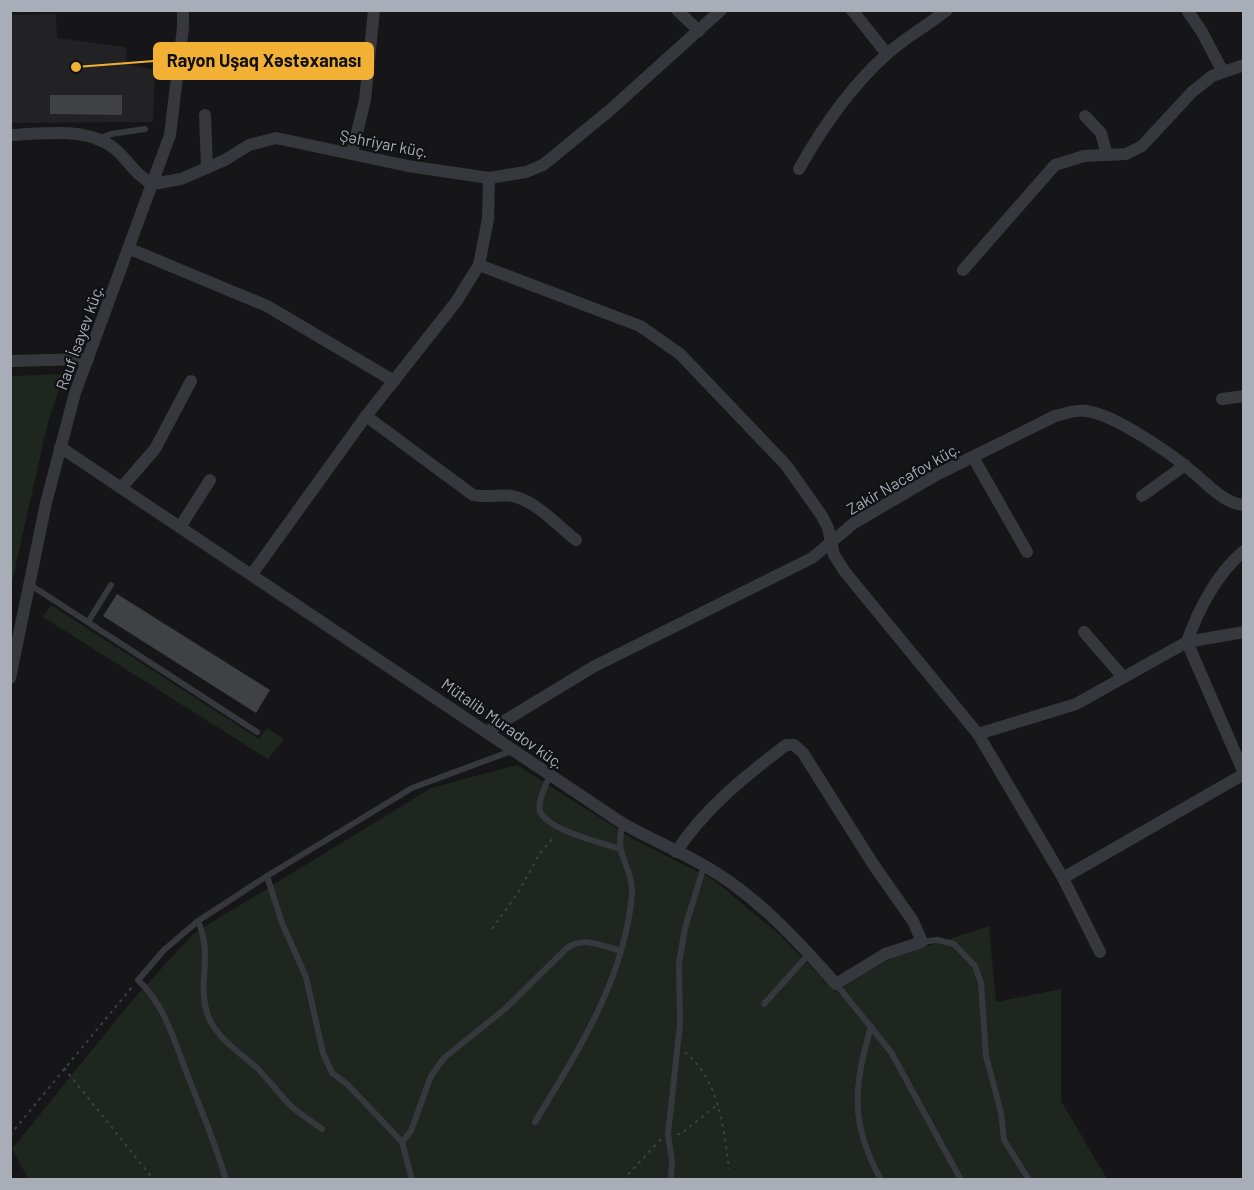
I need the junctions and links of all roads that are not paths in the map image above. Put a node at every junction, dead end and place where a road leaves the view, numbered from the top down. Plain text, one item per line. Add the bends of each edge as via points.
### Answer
1 (183, 10) edge
2 (374, 10) edge
3 (677, 10) edge
4 (721, 10) edge
5 (852, 10) edge
6 (947, 10) edge
7 (1187, 10) edge
8 (699, 31) junction
9 (887, 54) junction
10 (1244, 65) edge
11 (1223, 72) junction
12 (205, 115) dead end
13 (1085, 116) dead end
14 (145, 129) dead end
15 (10, 135) edge
16 (99, 139) junction
17 (352, 153) junction
18 (1107, 155) junction
19 (207, 168) junction
20 (799, 170) dead end
21 (489, 178) junction
22 (153, 184) junction
23 (130, 249) junction
24 (478, 265) junction
25 (963, 270) dead end
26 (88, 359) junction
27 (10, 361) edge
28 (191, 381) dead end
29 (394, 381) junction
30 (1244, 396) edge
31 (1222, 399) dead end
32 (366, 416) junction
33 (60, 447) junction
34 (973, 457) junction
35 (1185, 465) junction
36 (210, 480) dead end
37 (121, 488) junction
38 (1142, 496) dead end
39 (1244, 505) edge
40 (180, 527) junction
41 (576, 540) dead end
42 (830, 544) junction
43 (1244, 551) edge
44 (1027, 552) dead end
45 (252, 574) junction
46 (28, 584) junction
47 (111, 585) dead end
48 (88, 622) junction
49 (1084, 632) dead end
50 (1244, 632) edge
51 (1187, 642) junction
52 (1123, 676) junction
53 (10, 678) edge
54 (488, 731) junction
55 (257, 732) dead end
56 (978, 734) junction
57 (514, 750) junction
58 (1244, 774) edge
59 (550, 775) junction
60 (622, 823) junction
61 (620, 849) junction
62 (676, 852) junction
63 (704, 865) junction
64 (267, 876) junction
65 (1063, 878) junction
66 (198, 921) junction
67 (922, 942) junction
68 (621, 951) junction
69 (1100, 952) dead end
70 (808, 955) junction
71 (836, 984) junction
72 (764, 1004) dead end
73 (871, 1026) junction
74 (535, 1122) dead end
75 (322, 1129) dead end
76 (402, 1142) junction
77 (226, 1179) edge
78 (412, 1179) edge
79 (671, 1179) edge
80 (881, 1179) edge
81 (961, 1179) edge
82 (1029, 1179) edge

1 - 22 street, Rauf İsayev küç. via 172,124
2 - 17 street via 365,100
3 - 8 street
4 - 8 street, Şəhriyar küç.
5 - 9 street
6 - 9 street
7 - 11 street
8 - 21 street, Şəhriyar küç. via 543,165
9 - 20 street via 817,137
10 - 11 street
11 - 18 street via 1192,92 1142,146 1126,154
12 - 19 street
13 - 18 street via 1101,133
14 - 16 lane
15 - 16 street via 63,134
16 - 22 street
17 - 19 street, Şəhriyar küç. via 276,138 249,145
17 - 21 street, Şəhriyar küç.
18 - 25 street via 1068,159 1055,165
19 - 22 street, Şəhriyar küç. via 167,184
21 - 24 street via 488,219
22 - 23 street, Rauf İsayev küç.
23 - 26 street, Rauf İsayev küç.
23 - 29 street via 267,306
24 - 29 street via 456,302
24 - 42 street via 640,326 680,354 786,465 822,516
26 - 27 street
26 - 33 street, Rauf İsayev küç.
28 - 37 street via 155,449
29 - 32 street
30 - 31 street
32 - 41 street via 474,495 512,496 528,502
32 - 45 street
33 - 37 street, Mütalib Muradov küç.
33 - 46 street, Rauf İsayev küç.
34 - 35 street, Zakir Nəcəfov küç. via 1055,416 1086,411 1099,414
34 - 42 street, Zakir Nəcəfov küç. via 855,523
34 - 44 street
35 - 38 street
35 - 39 street, Zakir Nəcəfov küç. via 1223,498
36 - 40 street
37 - 40 street, Mütalib Muradov küç.
40 - 45 street, Mütalib Muradov küç.
42 - 54 street, Zakir Nəcəfov küç. via 812,558 593,667
42 - 56 street via 845,572
43 - 51 street via 1233,560 1197,614
45 - 54 street, Mütalib Muradov küç.
46 - 48 lane
46 - 53 street, Rauf İsayev küç.
47 - 48 lane
48 - 55 lane
49 - 52 street
50 - 51 street
51 - 52 street
51 - 58 street
52 - 56 street via 1076,704
54 - 57 street, Mütalib Muradov küç.
56 - 65 street
57 - 59 street, Mütalib Muradov küç.
57 - 64 lane via 412,788
58 - 65 street
59 - 60 street, Mütalib Muradov küç.
59 - 61 lane via 540,801 540,811 546,819 558,828
60 - 61 lane
60 - 62 street, Mütalib Muradov küç.
61 - 68 lane via 632,894
62 - 63 street, Mütalib Muradov küç.
62 - 67 street via 692,828 736,782 786,745 794,745 913,921
63 - 70 street, Mütalib Muradov küç. via 780,925
63 - 79 lane via 685,928 680,963 678,1047 668,1134
64 - 66 lane
64 - 76 lane via 306,977 323,1053 332,1073
65 - 69 street
66 - 75 lane via 206,939 202,987 208,1016 220,1036 289,1104
66 - 77 lane via 164,950 138,980 163,1011 216,1143
67 - 71 street via 885,954
67 - 82 lane via 954,944 975,966 981,983 986,1056 1004,1140
68 - 74 lane via 602,1005
68 - 76 lane via 585,941 567,948 506,1008 444,1058 424,1092 411,1131
70 - 71 street, Mütalib Muradov küç.
70 - 72 lane
71 - 73 lane
73 - 80 lane via 859,1071 857,1108 862,1137
73 - 81 lane via 891,1052
76 - 78 lane

